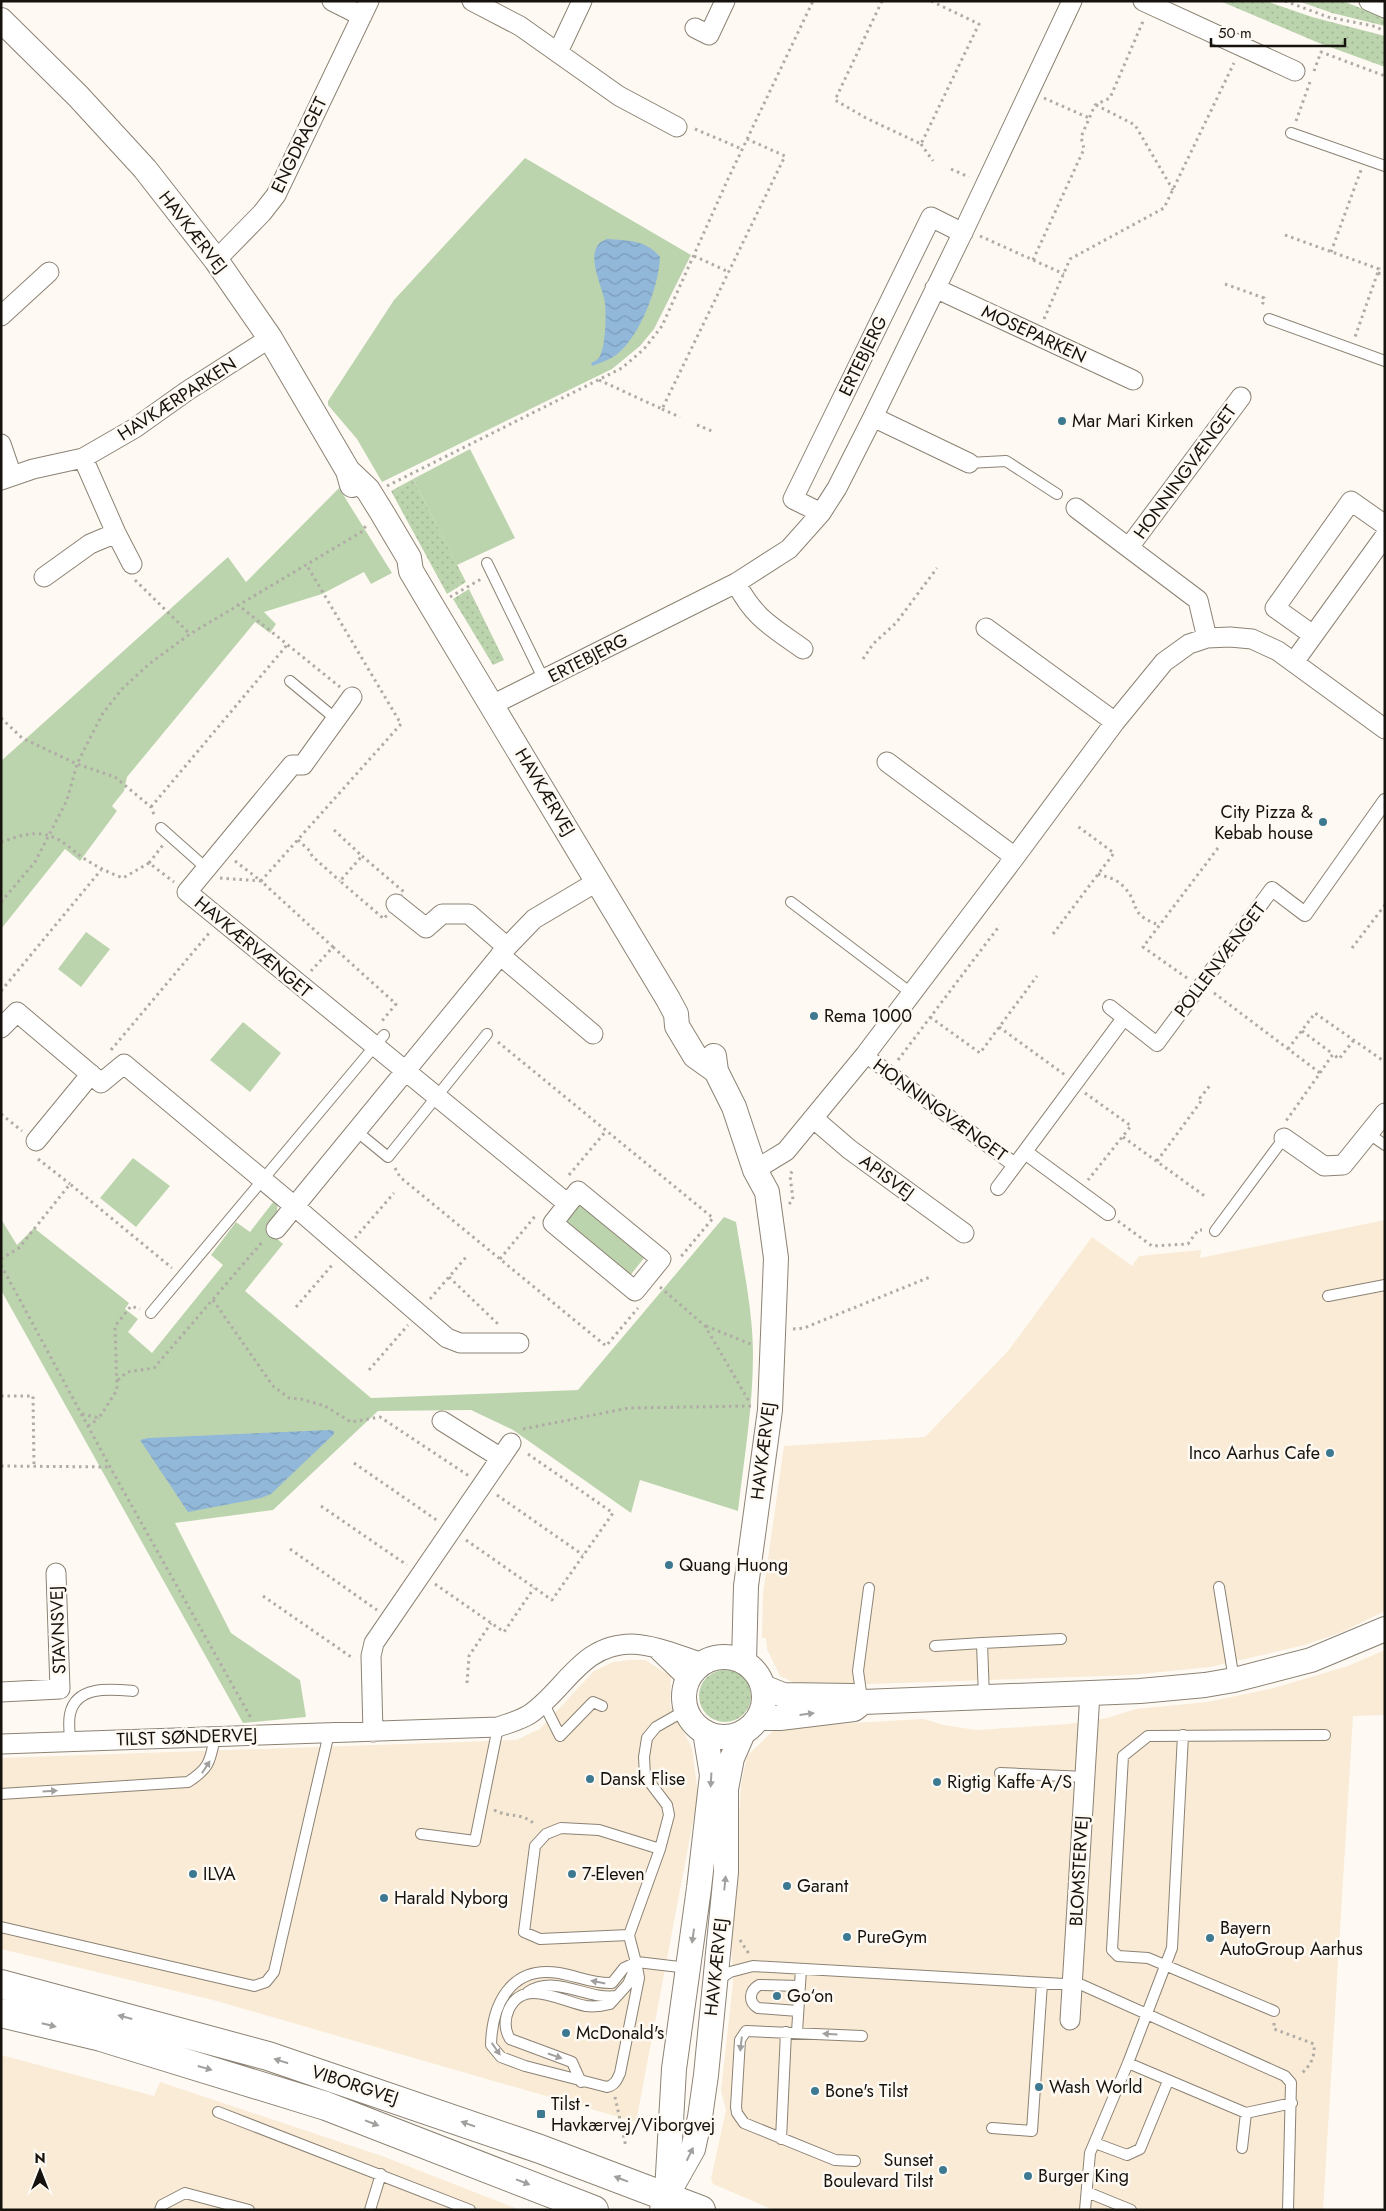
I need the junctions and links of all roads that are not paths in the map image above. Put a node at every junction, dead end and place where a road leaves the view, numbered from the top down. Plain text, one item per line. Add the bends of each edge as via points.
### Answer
1 (332, 1) edge
2 (472, 1) edge
3 (582, 1) edge
4 (725, 1) edge
5 (1072, 1) edge
6 (1369, 1) edge
7 (1147, 3) edge
8 (365, 8) edge
9 (1385, 8) edge
10 (1, 20) edge
11 (694, 28) dead end
12 (558, 52) junction
13 (1295, 71) dead end
14 (677, 127) road end
15 (1292, 133) road end
16 (1385, 166) edge
17 (964, 230) junction
18 (216, 260) junction
19 (48, 272) dead end
20 (935, 288) junction
21 (1, 316) edge
22 (1269, 319) road end
23 (270, 338) junction
24 (1385, 360) edge
25 (1133, 380) dead end
26 (1240, 397) dead end
27 (874, 417) junction
28 (1, 444) edge
29 (83, 458) junction
30 (969, 463) joint
31 (7, 478) edge
32 (1057, 494) dead end
33 (1076, 508) dead end
34 (820, 513) junction
35 (1385, 525) edge
36 (116, 533) junction
37 (1385, 536) edge
38 (1129, 547) junction
39 (487, 563) dead end
40 (132, 564) road end
41 (44, 577) dead end
42 (736, 582) junction
43 (986, 628) dead end
44 (1313, 635) junction
45 (1207, 638) junction
46 (803, 649) dead end
47 (1294, 662) junction
48 (544, 680) junction
49 (290, 681) dead end
50 (352, 697) road end
51 (492, 705) junction
52 (336, 720) junction
53 (1115, 722) junction
54 (1385, 729) edge
55 (887, 762) dead end
56 (1385, 801) edge
57 (161, 828) road end
58 (1015, 857) junction
59 (202, 872) junction
60 (598, 881) junction
61 (791, 902) dead end
62 (396, 904) road end
63 (504, 951) junction
64 (911, 993) junction
65 (1110, 1007) dead end
66 (1124, 1018) junction
67 (1, 1028) edge
68 (488, 1034) dead end
69 (593, 1034) dead end
70 (375, 1041) junction
71 (864, 1055) junction
72 (404, 1071) junction
73 (91, 1074) junction
74 (436, 1098) junction
75 (1385, 1113) edge
76 (813, 1118) junction
77 (355, 1130) junction
78 (1283, 1132) joint
79 (1369, 1134) junction
80 (36, 1141) dead end
81 (1385, 1145) edge
82 (1024, 1152) junction
83 (1015, 1165) junction
84 (755, 1170) junction
85 (263, 1180) junction
86 (998, 1188) dead end
87 (568, 1204) junction
88 (293, 1205) junction
89 (1108, 1213) road end
90 (276, 1229) road end
91 (1215, 1231) road end
92 (964, 1233) dead end
93 (1385, 1285) edge
94 (1328, 1296) dead end
95 (152, 1313) road end
96 (519, 1343) road end
97 (442, 1421) dead end
98 (56, 1573) dead end
99 (1220, 1587) dead end
100 (869, 1588) dead end
101 (1385, 1629) edge
102 (1061, 1639) dead end
103 (982, 1643) junction
104 (935, 1646) dead end
105 (715, 1665) junction
106 (1234, 1680) junction
107 (763, 1687) junction
108 (133, 1690) dead end
109 (1, 1692) edge
110 (1090, 1693) junction
111 (984, 1698) junction
112 (543, 1702) junction
113 (863, 1702) junction
114 (602, 1706) dead end
115 (686, 1710) junction
116 (751, 1725) junction
117 (498, 1726) junction
118 (373, 1732) junction
119 (705, 1732) junction
120 (330, 1733) junction
121 (1183, 1735) junction
122 (1325, 1736) dead end
123 (215, 1737) junction
124 (70, 1742) junction
125 (1, 1744) edge
126 (1000, 1773) dead end
127 (1085, 1778) junction
128 (1, 1794) edge
129 (421, 1834) dead end
130 (660, 1849) junction
131 (1, 1927) edge
132 (629, 1935) junction
133 (637, 1962) junction
134 (1167, 1966) junction
135 (688, 1968) junction
136 (801, 1969) junction
137 (1042, 1983) junction
138 (1, 1984) edge
139 (714, 1984) junction
140 (1073, 1984) junction
141 (800, 1986) junction
142 (1274, 2011) road end
143 (798, 2012) junction
144 (1, 2013) edge
145 (1147, 2014) junction
146 (1070, 2020) dead end
147 (786, 2032) junction
148 (797, 2032) junction
149 (862, 2036) dead end
150 (1128, 2063) junction
151 (1168, 2080) junction
152 (581, 2082) junction
153 (1292, 2103) junction
154 (218, 2112) dead end
155 (1246, 2113) junction
156 (992, 2128) dead end
157 (781, 2138) junction
158 (1095, 2143) junction
159 (1242, 2148) dead end
160 (855, 2162) dead end
161 (381, 2174) junction
162 (1087, 2192) junction
163 (664, 2203) edge
164 (160, 2210) edge
165 (250, 2210) edge
166 (370, 2210) edge
167 (470, 2210) edge
168 (594, 2210) edge
169 (701, 2210) edge
170 (1085, 2210) edge
171 (1131, 2210) edge
172 (1288, 2210) edge

1 - 8 street, ENGDRAGET
2 - 12 street via 520,26
3 - 12 street
4 - 11 street via 709,35
5 - 17 street, ERTEBJERG
6 - 9 street
7 - 13 street
8 - 18 street, ENGDRAGET via 276,195
10 - 18 street, HAVKÆRVEJ via 78,96 144,169
12 - 14 street via 620,96
15 - 16 lane
17 - 20 street, ERTEBJERG
17 - 34 street, ERTEBJERG via 931,217 793,499
18 - 23 street, HAVKÆRVEJ
19 - 21 street
20 - 25 street, MOSEPARKEN
20 - 27 street, ERTEBJERG
22 - 24 lane
23 - 29 street, HAVKÆRPARKEN via 135,428
23 - 51 street, HAVKÆRVEJ via 348,471 368,490 381,510 410,558 411,571
26 - 38 street, HONNINGVÆNGET
27 - 30 street
27 - 34 street, ERTEBJERG via 837,488
28 - 31 street, HAVKÆRPARKEN
29 - 31 street, HAVKÆRPARKEN via 34,468
29 - 36 street
30 - 32 lane via 1006,461
33 - 38 street, HONNINGVÆNGET
34 - 42 street, ERTEBJERG via 789,549
35 - 44 street via 1351,501 1275,608
36 - 40 street
36 - 41 street via 83,549
37 - 44 street
38 - 45 street, HONNINGVÆNGET via 1198,600
39 - 48 lane
42 - 46 street via 760,619
42 - 48 street, ERTEBJERG
43 - 53 street
44 - 47 street
45 - 47 street, HONNINGVÆNGET via 1252,639
45 - 53 street, HONNINGVÆNGET via 1189,644 1164,662
47 - 54 street, HONNINGVÆNGET
48 - 51 street, ERTEBJERG
49 - 52 lane
50 - 52 street, HAVKÆRVÆNGET
51 - 60 street, HAVKÆRVEJ
52 - 59 street, HAVKÆRVÆNGET via 303,765 292,765
53 - 58 street, HONNINGVÆNGET
55 - 58 street
56 - 66 street, POLLENVÆNGET via 1305,914 1272,889 1157,1044
57 - 59 lane
58 - 64 street, HONNINGVÆNGET
59 - 70 street, HAVKÆRVÆNGET via 186,892 299,985
60 - 63 street via 534,919
60 - 84 street, HAVKÆRVEJ via 676,1014 688,1022 714,1056 716,1071 734,1107
61 - 64 lane
62 - 63 street via 426,928 442,914 469,914
63 - 69 street
63 - 72 street
64 - 71 street, HONNINGVÆNGET
65 - 66 street, POLLENVÆNGET
66 - 82 street
67 - 73 street via 17,1012
68 - 74 lane
70 - 72 street, HAVKÆRVÆNGET
70 - 85 lane
71 - 76 street, HONNINGVÆNGET
71 - 83 street, HONNINGVÆNGET
72 - 74 street, HAVKÆRVÆNGET
72 - 77 street
73 - 80 street
73 - 85 street via 101,1083 124,1064
74 - 77 lane via 388,1157
74 - 87 street, HAVKÆRVÆNGET
75 - 79 street
76 - 84 street, HONNINGVÆNGET via 786,1151
76 - 92 street, APISVEJ via 849,1149
77 - 88 street
78 - 79 street via 1324,1166 1343,1165
78 - 91 lane
79 - 81 lane
82 - 83 street
82 - 89 street
83 - 86 street
84 - 105 street, HAVKÆRVEJ via 767,1192 776,1258 773,1333 760,1407 746,1586
85 - 88 street
85 - 95 lane
87 - 87 street via 578,1191 661,1259 635,1291 553,1223
88 - 90 street
88 - 96 street via 448,1338 460,1343
93 - 94 lane
97 - 118 street via 506,1450 374,1643
98 - 109 street, STAVNSVEJ via 60,1689
99 - 106 lane
100 - 113 lane via 858,1671
101 - 106 street via 1311,1660
102 - 103 lane
103 - 104 lane
103 - 111 lane
105 - 107 street via 759,1676
105 - 112 street, TILST SØNDERVEJ via 657,1648 633,1644 617,1646 600,1651 575,1669
105 - 115 street via 684,1694
106 - 110 street
107 - 113 street via 783,1695 853,1696
107 - 116 street via 765,1697
108 - 124 lane via 104,1689 88,1693 73,1706
110 - 111 street
110 - 127 street, BLOMSTERVEJ
111 - 113 street
112 - 114 lane via 560,1736 593,1702
112 - 117 street, TILST SØNDERVEJ via 522,1719
116 -> 113 street via 854,1709
115 - 119 street
115 - 130 lane via 656,1727 647,1738 645,1776 667,1805 669,1815
116 - 119 street via 724,1737
139 -> 116 street, HAVKÆRVEJ via 726,1872 726,1789 732,1758
117 - 118 street, TILST SØNDERVEJ
117 - 129 lane via 475,1841
118 - 120 street, TILST SØNDERVEJ
119 -> 135 street, HAVKÆRVEJ via 712,1775
120 - 123 street, TILST SØNDERVEJ
120 - 131 lane via 274,1972 266,1982 254,1986
121 - 122 lane
121 - 134 lane via 1172,1948
121 - 134 lane via 1148,1736 1123,1756 1112,1950 1118,1956 1148,1958
123 - 124 street, TILST SØNDERVEJ
128 -> 123 lane via 188,1782 202,1773 210,1759
124 - 125 street, TILST SØNDERVEJ
126 - 127 lane
127 - 140 street, BLOMSTERVEJ
130 - 132 lane
130 - 132 lane via 599,1830 561,1828 546,1834 535,1846 524,1932 540,1939
132 - 133 lane
133 - 135 lane
133 - 152 lane via 639,1978 620,2073 613,2086
133 -> 152 lane via 628,1984 610,2004 587,2006 532,1992 513,2002 505,2019 510,2039 572,2062
133 -> 152 lane via 624,1968 612,1983 599,1984 557,1972 524,1975 512,1985 495,2010 491,2045 501,2057
134 - 142 lane
134 - 145 lane
135 - 163 street, HAVKÆRVEJ via 674,2069
136 - 137 lane
136 - 139 lane via 753,1966 730,1972
136 - 141 lane
137 - 140 lane
137 - 156 lane via 1032,2131
163 -> 138 main road, VIBORGVEJ via 531,2146 268,2056
163 -> 139 street, HAVKÆRVEJ via 692,2149 706,2075
140 - 145 lane
140 - 146 street, BLOMSTERVEJ
141 - 143 lane
141 - 143 lane via 759,1985 750,1996 758,2008
143 - 148 lane
144 -> 168 main road, VIBORGVEJ via 100,2037 326,2106
145 - 150 lane
145 - 153 lane via 1284,2076 1292,2083
147 - 148 lane
147 - 157 lane
147 -> 157 lane via 752,2030 741,2036 736,2107 744,2123
149 -> 148 lane
150 - 151 lane
150 - 158 lane
151 - 155 lane
151 - 158 lane via 1140,2149 1127,2155
153 - 155 lane
153 - 172 lane
154 - 161 lane
155 - 159 lane
157 - 160 lane via 835,2160
158 - 162 lane via 1090,2152
161 - 166 lane
161 - 167 lane
162 - 170 lane
162 - 171 lane
163 - 169 main road, VIBORGVEJ
164 - 165 lane via 162,2205 185,2193

